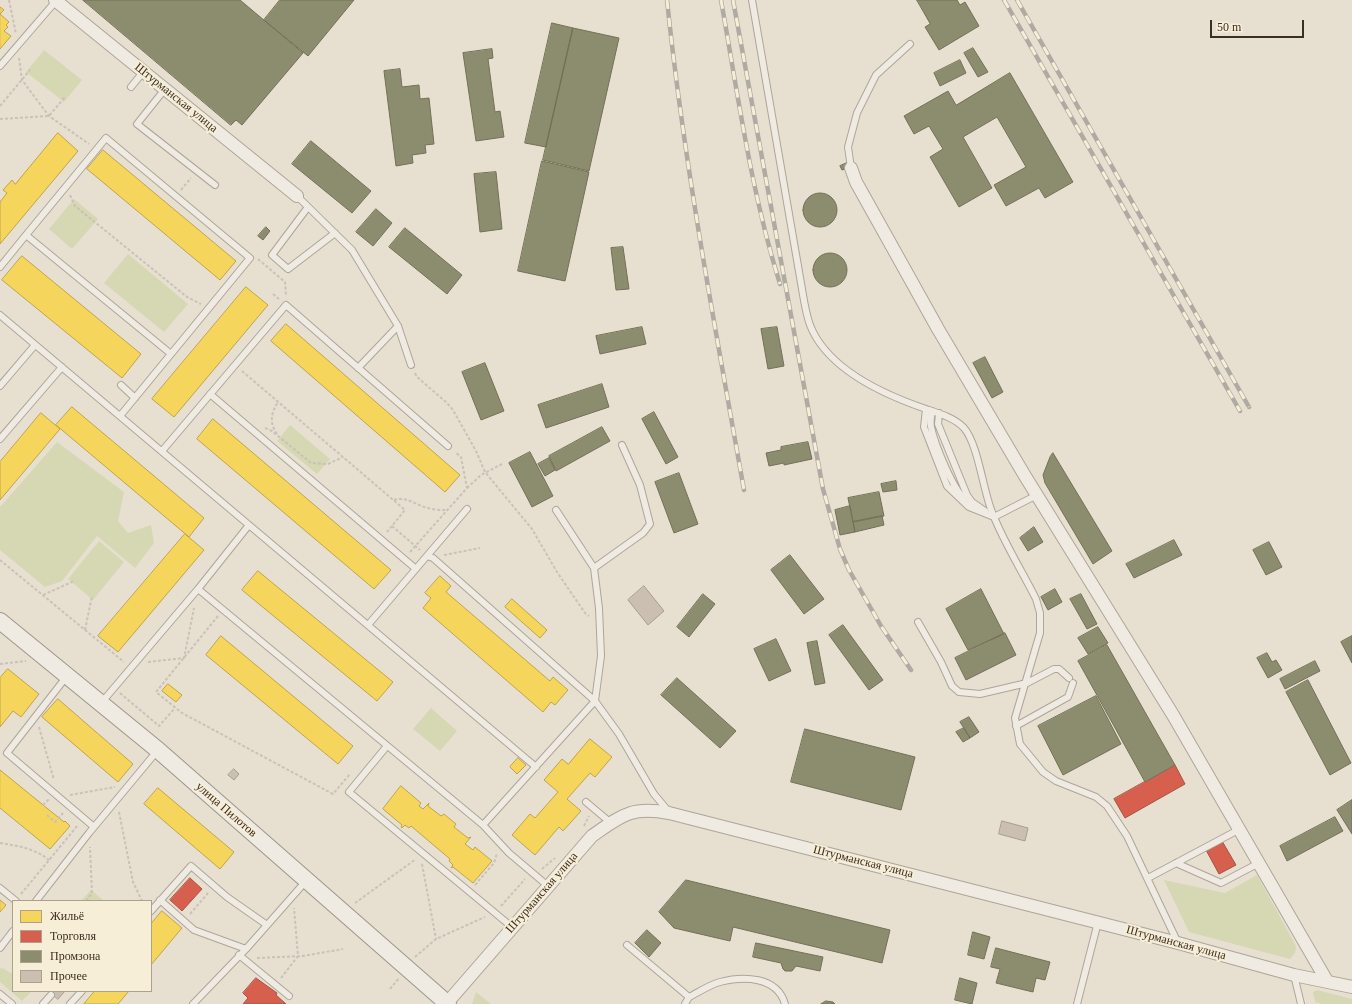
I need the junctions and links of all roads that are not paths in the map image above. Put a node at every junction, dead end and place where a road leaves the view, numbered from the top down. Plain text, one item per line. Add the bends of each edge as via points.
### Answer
1 (56, 0) edge
2 (752, 0) edge
3 (910, 44) dead end
4 (0, 66) edge
5 (144, 71) junction
6 (131, 87) dead end
7 (165, 89) junction
8 (851, 168) joint
9 (215, 185) dead end
10 (297, 196) joint
11 (308, 207) junction
12 (335, 232) junction
13 (26, 235) junction
14 (0, 267) edge
15 (0, 315) edge
16 (398, 326) junction
17 (35, 345) junction
18 (171, 354) junction
19 (411, 365) road end
20 (62, 367) junction
21 (358, 368) junction
22 (121, 385) dead end
23 (0, 386) edge
24 (210, 394) junction
25 (135, 398) junction
26 (929, 410) junction
27 (939, 413) junction
28 (120, 416) junction
29 (0, 439) edge
30 (622, 445) dead end
31 (448, 446) road end
32 (162, 451) junction
33 (1037, 495) junction
34 (467, 509) dead end
35 (556, 510) dead end
36 (994, 517) junction
37 (250, 525) junction
38 (430, 557) junction
39 (594, 568) junction
40 (416, 569) junction
41 (198, 589) junction
42 (0, 620) edge
43 (918, 622) dead end
44 (368, 625) junction
45 (68, 675) junction
46 (1027, 683) junction
47 (596, 701) junction
48 (101, 703) junction
49 (1016, 726) junction
50 (387, 746) junction
51 (158, 750) junction
52 (536, 767) junction
53 (589, 804) road end
54 (669, 813) junction
55 (611, 823) junction
56 (483, 825) junction
57 (94, 827) junction
58 (1240, 829) junction
59 (1176, 863) junction
60 (1259, 863) junction
61 (1148, 878) junction
62 (306, 881) junction
63 (548, 886) junction
64 (0, 888) edge
65 (15, 900) edge
66 (37, 900) edge
67 (160, 900) junction
68 (152, 910) edge
69 (1098, 922) junction
70 (267, 925) junction
71 (512, 927) junction
72 (12, 932) edge
73 (1178, 943) junction
74 (627, 945) dead end
75 (0, 948) edge
76 (246, 949) junction
77 (239, 955) junction
78 (1294, 975) junction
79 (1327, 981) junction
80 (1352, 987) edge
81 (81, 992) edge
82 (0, 994) edge
83 (51, 995) dead end
84 (289, 996) dead end
85 (689, 997) junction
86 (1303, 1003) edge
87 (12, 1004) edge
88 (43, 1004) edge
89 (70, 1004) edge
90 (193, 1004) edge
91 (447, 1004) edge
92 (685, 1004) edge
93 (785, 1004) edge
94 (1076, 1004) edge

1 - 4 lane
1 - 5 street, Штурманская улица
2 - 26 lane via 800,282 811,326 835,360 851,373 902,401
3 - 8 lane via 876,75 857,113 848,147
5 - 6 lane
5 - 7 street, Штурманская улица
7 - 9 lane via 137,124
7 - 10 street, Штурманская улица
8 - 33 street via 856,182 938,329
10 - 11 lane
11 - 12 lane
11 - 12 lane via 272,255 288,269
12 - 16 lane via 352,250
13 - 14 lane
13 - 18 lane
13 - 18 lane via 106,138 250,258
15 - 17 lane
16 - 19 lane
16 - 21 lane
17 - 20 lane
17 - 23 lane
18 - 25 lane
20 - 28 lane
20 - 29 lane
21 - 24 lane via 286,305
21 - 31 lane
22 - 25 lane
24 - 32 lane
24 - 40 lane
25 - 28 lane
26 - 27 lane
26 - 36 lane via 924,427 947,486 969,507
27 - 36 lane via 938,424 967,495 972,502
27 - 36 lane via 965,429
28 - 32 lane
30 - 39 lane via 640,485 650,524 643,534
32 - 37 lane
33 - 36 lane
33 - 58 street
34 - 38 lane
35 - 39 lane
36 - 46 lane via 1036,599 1040,613 1040,633
37 - 41 lane
37 - 44 lane
38 - 40 lane
38 - 47 lane
39 - 47 lane via 600,656
40 - 44 lane
41 - 48 lane
41 - 50 lane
42 - 45 street, улица Пилотов
43 - 46 lane via 952,686 959,692 980,694
44 - 52 lane
45 - 48 street, улица Пилотов
45 - 57 lane via 7,753
46 - 49 lane via 1015,718
46 - 49 lane via 1054,669 1059,669 1071,680 1068,697
47 - 52 lane
47 - 54 lane via 619,734 654,794
48 - 51 street, улица Пилотов
49 - 61 lane via 1020,744 1043,772 1056,781 1096,797 1107,806 1127,836
50 - 56 lane
50 - 71 lane via 349,792
51 - 57 lane
51 - 62 street, улица Пилотов
52 - 56 lane
53 - 55 lane
54 - 55 street, Штурманская улица via 637,810
54 - 69 street, Штурманская улица
55 - 63 street, Штурманская улица via 592,836
56 - 63 lane via 500,844
57 - 66 lane
58 - 59 lane
58 - 60 street
59 - 60 lane via 1221,883
59 - 61 lane
60 - 79 street
61 - 73 lane
62 - 70 lane
62 - 91 street, улица Пилотов
63 - 71 street, Штурманская улица
64 - 65 lane
67 - 68 lane
67 - 70 lane via 190,866
67 - 76 lane via 194,930
69 - 73 street, Штурманская улица
69 - 94 lane
70 - 76 lane
71 - 91 street, Штурманская улица
72 - 75 lane
73 - 78 street, Штурманская улица
74 - 85 lane
76 - 77 lane
77 - 84 lane
77 - 90 lane
78 - 79 street, Штурманская улица
78 - 86 lane
79 - 80 street, Штурманская улица
81 - 89 lane
82 - 87 lane
83 - 88 lane
85 - 92 lane
85 - 93 lane via 718,982 742,978 763,981 779,991

